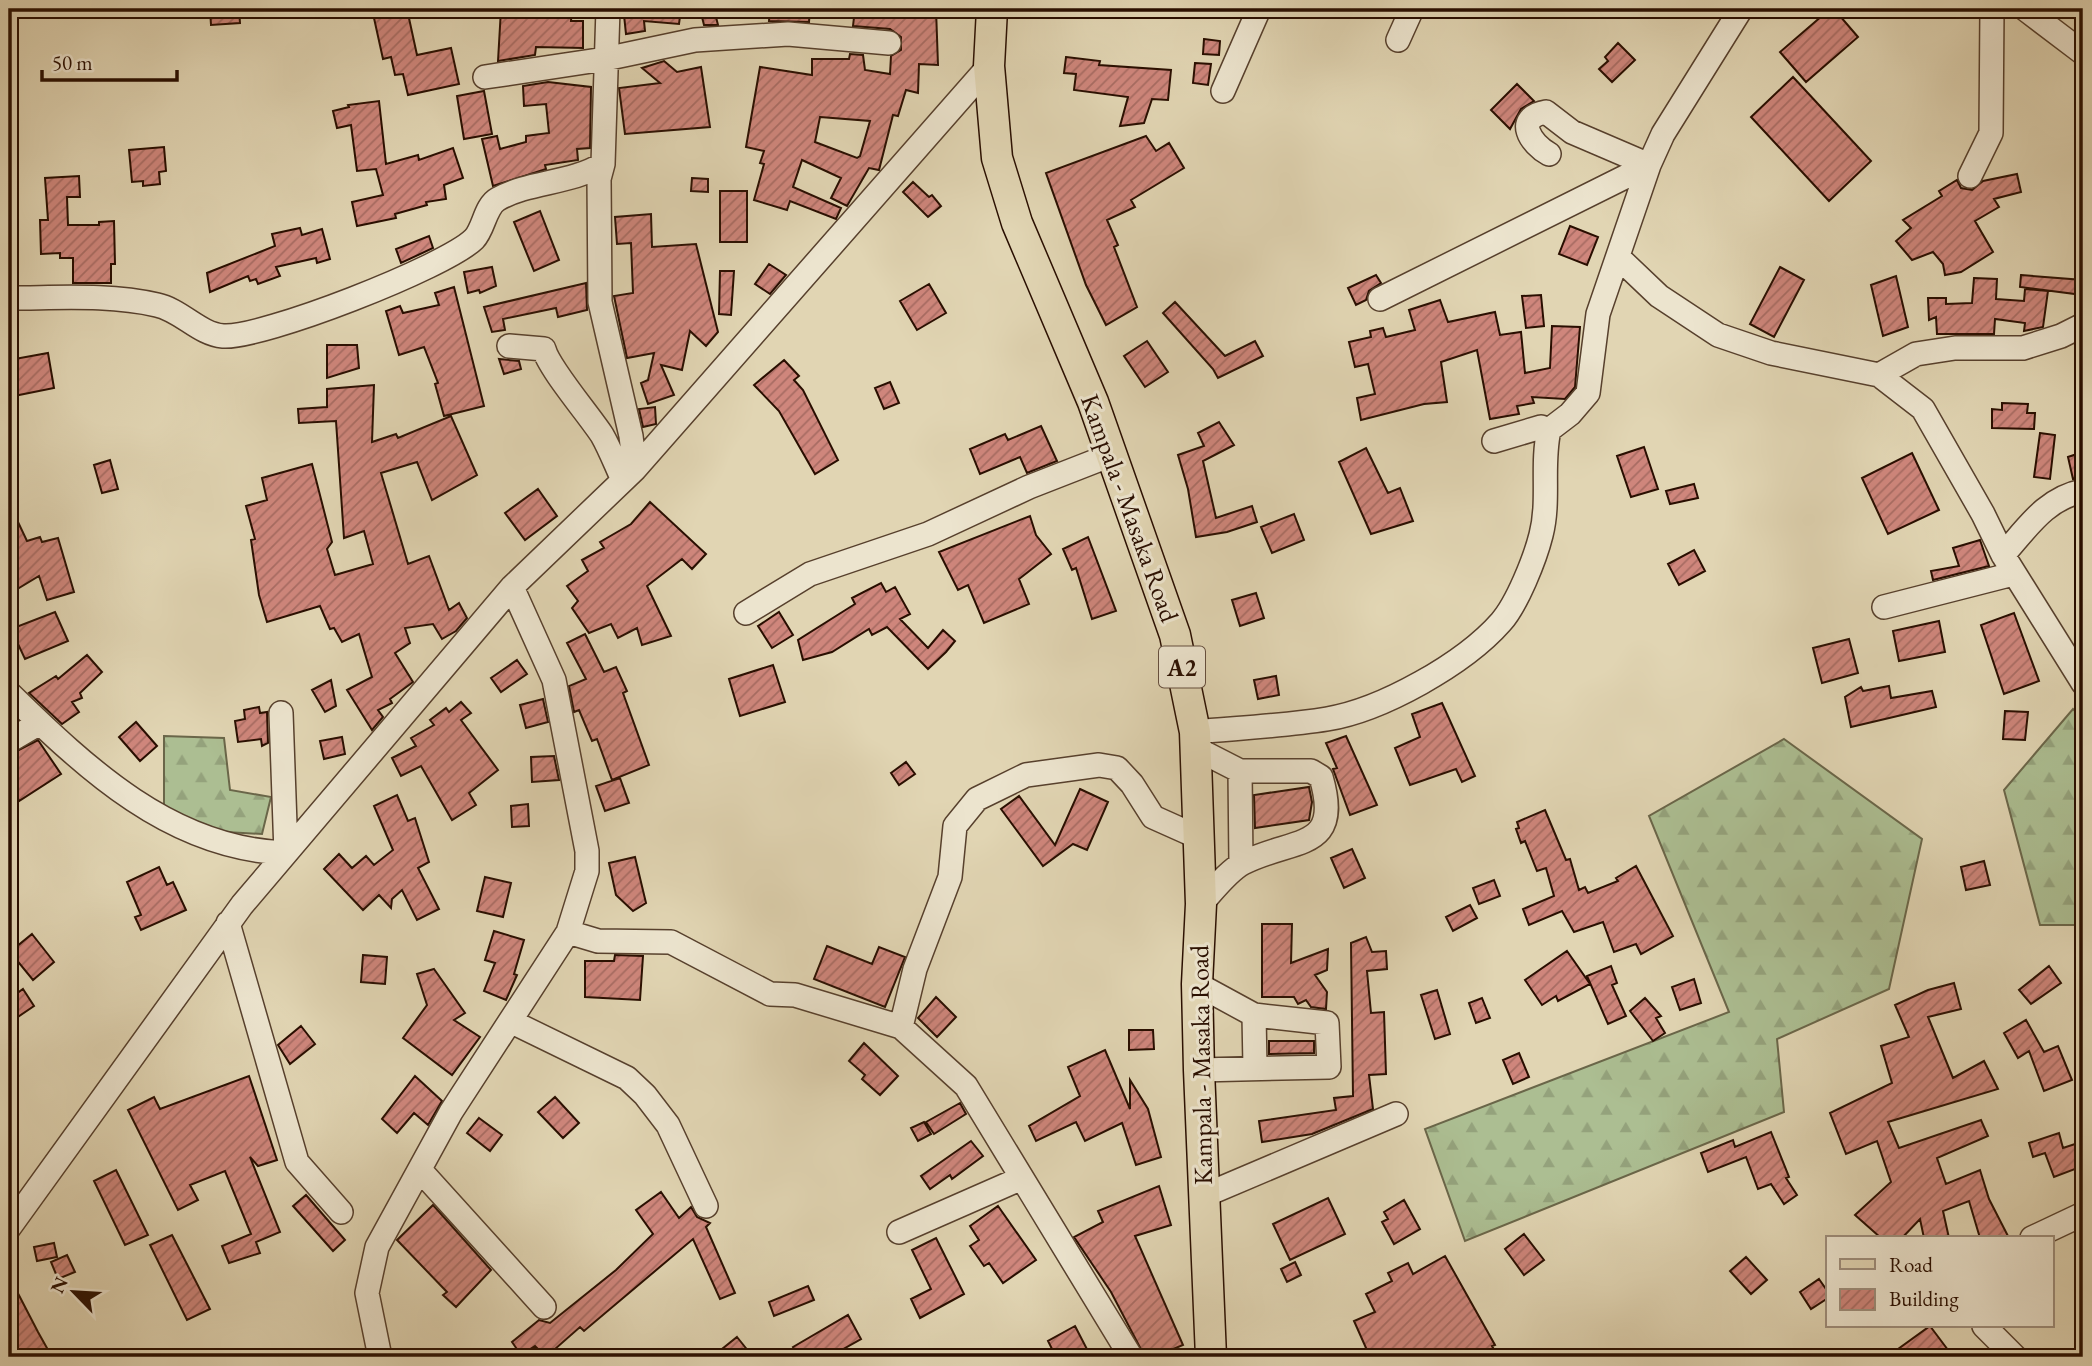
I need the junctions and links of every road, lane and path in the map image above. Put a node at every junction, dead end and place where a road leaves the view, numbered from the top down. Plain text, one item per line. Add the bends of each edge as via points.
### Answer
1 (608, 9) edge
2 (992, 9) edge
3 (1259, 9) edge
4 (1412, 9) edge
5 (1741, 9) edge
6 (1992, 9) edge
7 (2025, 9) edge
8 (1398, 40) dead end
9 (889, 43) dead end
10 (2083, 53) edge
11 (605, 58) junction
12 (989, 66) junction
13 (485, 77) dead end
14 (1223, 91) dead end
15 (1549, 154) dead end
16 (603, 164) junction
17 (1649, 165) junction
18 (1970, 176) dead end
19 (1618, 257) junction
20 (9, 298) edge
21 (1380, 299) dead end
22 (2083, 324) edge
23 (509, 346) dead end
24 (1880, 375) junction
25 (1549, 430) junction
26 (1494, 441) dead end
27 (1111, 455) junction
28 (629, 474) junction
29 (2083, 491) edge
30 (2008, 564) junction
31 (512, 587) junction
32 (1884, 607) dead end
33 (746, 613) dead end
34 (2083, 684) edge
35 (9, 693) edge
36 (281, 713) dead end
37 (38, 724) junction
38 (1195, 740) junction
39 (9, 741) edge
40 (1240, 771) junction
41 (1200, 838) junction
42 (286, 853) junction
43 (1241, 864) junction
44 (1201, 904) junction
45 (228, 923) junction
46 (568, 932) junction
47 (1197, 984) junction
48 (1254, 1015) junction
49 (512, 1022) junction
50 (901, 1027) junction
51 (1255, 1067) junction
52 (1199, 1070) junction
53 (1396, 1114) dead end
54 (420, 1170) junction
55 (1022, 1178) junction
56 (1203, 1196) junction
57 (706, 1206) dead end
58 (341, 1212) dead end
59 (2083, 1214) edge
60 (9, 1228) edge
61 (899, 1232) dead end
62 (2036, 1236) edge
63 (544, 1307) dead end
64 (1986, 1328) edge
65 (1205, 1356) edge
66 (380, 1357) edge
67 (1131, 1357) edge
68 (2015, 1357) edge

1 - 11 street
2 - 12 main road, Kampala - Masaka Road / A2
3 - 14 street
4 - 8 street
5 - 17 street via 1663,134
6 - 18 street via 1991,133
7 - 10 street
9 - 11 street via 788,34 695,40
11 - 13 street
11 - 16 street
12 - 27 main road, Kampala - Masaka Road / A2 via 997,158 1017,223
12 - 28 street
15 - 17 street via 1530,142 1527,133 1529,123 1546,112 1572,132
16 - 20 street via 582,176 494,201 474,239 441,262 244,336 221,336 159,305 114,298
16 - 28 street via 600,302 631,436
17 - 19 street
17 - 21 street
19 - 24 street via 1659,296 1718,335 1771,353
19 - 25 street via 1598,314 1588,393
22 - 24 street via 2023,348 1955,348 1916,354
23 - 28 street via 544,349 547,361
24 - 30 street via 1923,409
25 - 26 street via 1541,427
25 - 38 street via 1545,446 1547,511 1541,538 1503,621 1470,650 1392,700 1329,719
27 - 33 street via 928,534 810,574
27 - 38 main road, Kampala - Masaka Road / A2 via 1175,635
28 - 31 street
29 - 30 street via 2064,495 2045,507
30 - 32 street
30 - 34 street
31 - 42 street
31 - 46 street via 554,680 587,851 587,871
35 - 37 street
36 - 42 street
37 - 39 street
37 - 42 street via 143,808 184,830 254,852
38 - 40 street
38 - 41 main road, Kampala - Masaka Road / A2
40 - 43 street
40 - 43 street via 1311,771 1321,777 1329,805 1324,825 1314,836
41 - 44 main road, Kampala - Masaka Road / A2
41 - 50 street via 1153,817 1117,768 1099,765 1026,775 977,799 955,826 950,877 915,969
42 - 45 street
43 - 44 street
44 - 47 main road, Kampala - Masaka Road / A2
45 - 58 street via 297,1162
45 - 60 street
46 - 49 street
46 - 50 street via 598,941 671,942 770,993 795,995
47 - 48 street
47 - 52 main road, Kampala - Masaka Road / A2
48 - 51 street
48 - 51 street via 1327,1023 1329,1067
49 - 54 street via 451,1112
49 - 57 street via 626,1078 645,1095 668,1125
50 - 55 street via 966,1086
51 - 52 street
52 - 56 main road, Kampala - Masaka Road / A2
53 - 56 street
54 - 63 street
54 - 66 street via 377,1247 367,1293
55 - 61 street
55 - 67 street
56 - 65 main road, Kampala - Masaka Road / A2
59 - 62 street
64 - 68 street

